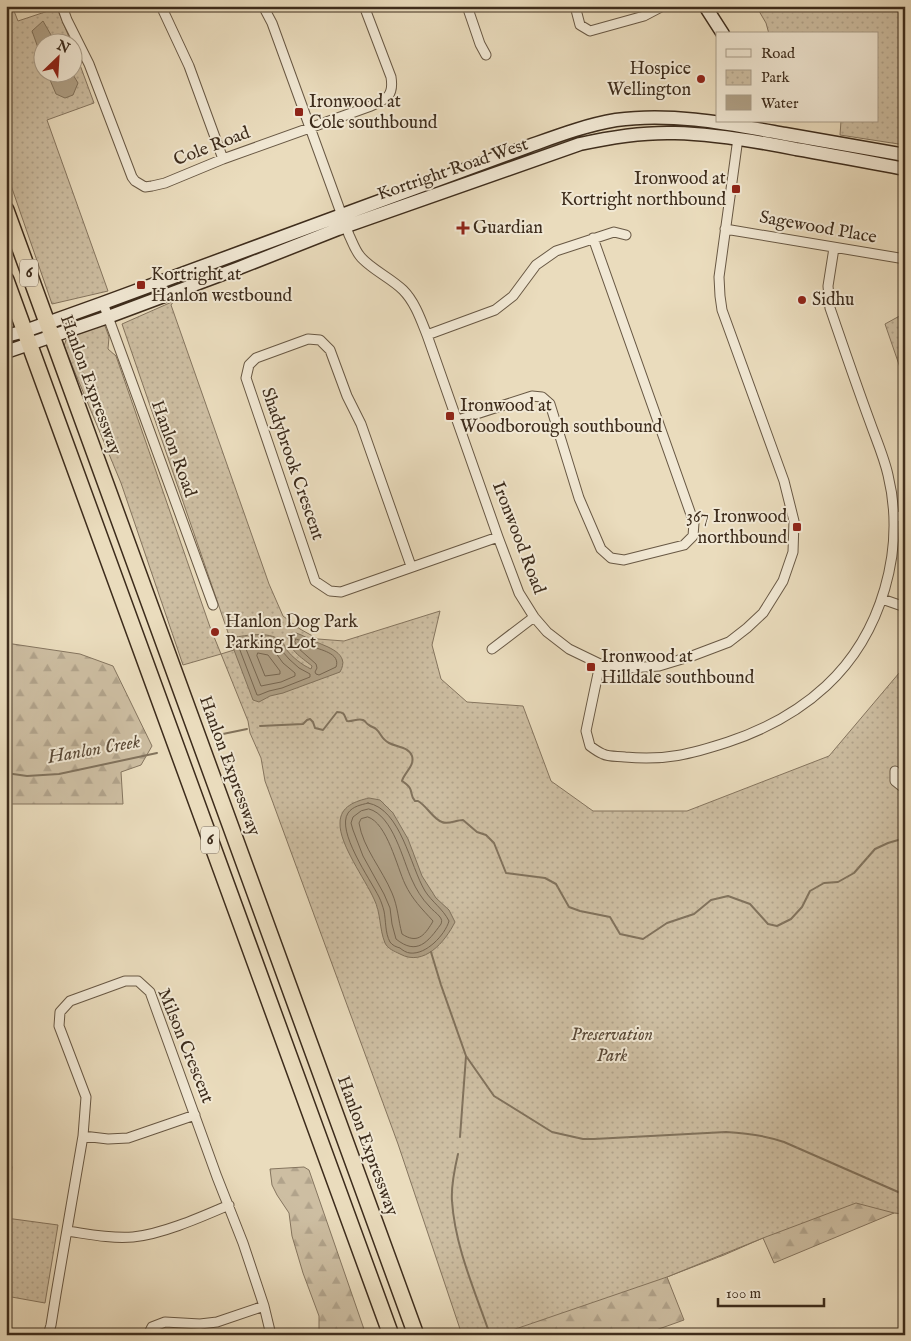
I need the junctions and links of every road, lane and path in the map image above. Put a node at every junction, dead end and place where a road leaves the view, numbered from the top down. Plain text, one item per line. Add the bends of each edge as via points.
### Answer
1 (62, 6) edge
2 (161, 6) edge
3 (263, 6) edge
4 (364, 6) edge
5 (467, 6) edge
6 (575, 6) edge
7 (663, 6) edge
8 (705, 6) edge
9 (721, 32) edge
10 (486, 56) dead end
11 (738, 128) edge
12 (310, 129) junction
13 (905, 154) edge
14 (223, 159) junction
15 (905, 169) edge
16 (6, 210) edge
17 (342, 214) junction
18 (347, 227) junction
19 (725, 229) junction
20 (626, 235) dead end
21 (593, 238) junction
22 (834, 248) junction
23 (905, 259) edge
24 (6, 280) edge
25 (103, 303) junction
26 (108, 317) junction
27 (50, 329) junction
28 (427, 335) junction
29 (6, 336) edge
30 (27, 338) junction
31 (6, 352) edge
32 (458, 420) junction
33 (905, 516) edge
34 (894, 517) junction
35 (498, 537) junction
36 (411, 566) junction
37 (882, 599) junction
38 (213, 605) dead end
39 (905, 607) edge
40 (534, 617) junction
41 (492, 649) dead end
42 (600, 664) junction
43 (895, 771) dead end
44 (905, 789) edge
45 (195, 1115) junction
46 (83, 1136) junction
47 (229, 1205) junction
48 (67, 1231) junction
49 (264, 1306) junction
50 (48, 1335) edge
51 (148, 1335) edge
52 (271, 1335) edge
53 (391, 1335) edge
54 (416, 1335) edge

1 - 14 street, Cole Road via 89,64 135,182 145,187 165,183
2 - 14 street via 192,73
3 - 12 street, Ironwood Road via 272,22
4 - 12 street, Cole Road via 391,77 391,92 382,101
5 - 10 street
6 - 7 street via 580,25 590,31 644,16
8 - 9 street
11 - 13 street, Kortright Road West
11 - 15 street, Kortright Road West
11 - 17 street, Kortright Road West via 676,118 645,117 586,126
11 - 18 street, Kortright Road West via 638,135 580,144
11 - 19 street, Ironwood Road
12 - 14 street, Cole Road
12 - 17 street, Ironwood Road
16 - 27 highway, Hanlon Expressway / 6
17 - 18 street, Ironwood Road
17 - 25 street, Kortright Road West
18 - 26 street, Kortright Road West
18 - 28 street, Ironwood Road via 359,256 404,291
19 - 22 street, Sagewood Place
19 - 42 street, Ironwood Road via 719,277 722,310 784,481 794,521 793,552 783,581 763,613 729,642 659,666 629,668
20 - 21 street via 614,232
21 - 28 street via 556,251 536,265 513,296 495,310
21 - 32 street via 694,523 693,536 684,545 624,560 611,558 601,549 579,498 550,404 542,397 532,396
22 - 23 street, Sagewood Place
22 - 34 street via 828,286 830,308 888,475
24 - 30 highway, 6
25 - 26 street, Hanlon Road
25 - 27 street, Kortright Road West
26 - 27 street, Kortright Road West
26 - 38 street, Hanlon Road
27 - 30 street, Kortright Road West
27 - 54 highway, Hanlon Expressway / 6
28 - 32 street, Ironwood Road
29 - 30 street
30 - 31 street
30 - 53 highway, 6
32 - 35 street, Ironwood Road
33 - 34 street
34 - 37 street via 892,561
35 - 36 street, Shadybrook Crescent
35 - 40 street, Ironwood Road via 519,592
36 - 36 street, Shadybrook Crescent via 361,424 330,350 320,340 308,339 256,358 248,365 246,378 315,581 341,592
37 - 39 street
37 - 42 street via 857,650 826,687 774,724 691,754 644,759 604,755 590,746 586,731
40 - 41 street
40 - 42 street, Ironwood Road via 569,649
43 - 44 street via 895,781
45 - 46 street via 128,1138
45 - 46 street, Milson Crescent via 150,992 138,981 125,981 70,1001 60,1012 59,1026 86,1097
45 - 47 street, Milson Crescent
46 - 48 street, Milson Crescent
47 - 48 street via 164,1230 133,1237
47 - 49 street, Milson Crescent
48 - 50 street, Milson Crescent
49 - 51 street via 217,1322 165,1322 152,1327
49 - 52 street

